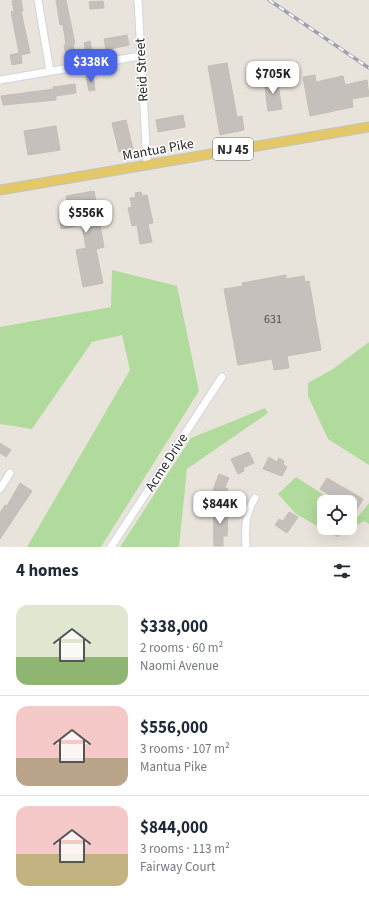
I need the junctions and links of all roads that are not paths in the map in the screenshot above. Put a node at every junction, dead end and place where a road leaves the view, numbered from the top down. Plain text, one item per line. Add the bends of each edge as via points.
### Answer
1 (38, 0) edge
2 (138, 0) edge
3 (140, 56) junction
4 (50, 71) junction
5 (0, 80) edge
6 (369, 127) edge
7 (147, 164) junction
8 (0, 190) edge
9 (222, 377) dead end
10 (10, 473) dead end
11 (0, 489) edge
12 (256, 498) dead end
13 (111, 547) edge
14 (246, 547) edge

1 - 4 street
2 - 3 street, Reid Street
3 - 4 street
3 - 7 street, Reid Street
4 - 5 street
6 - 7 main road, Mantua Pike / NJ 45
7 - 8 main road, Mantua Pike / NJ 45
9 - 13 street, Acme Drive
10 - 11 street
12 - 14 street via 246,518

